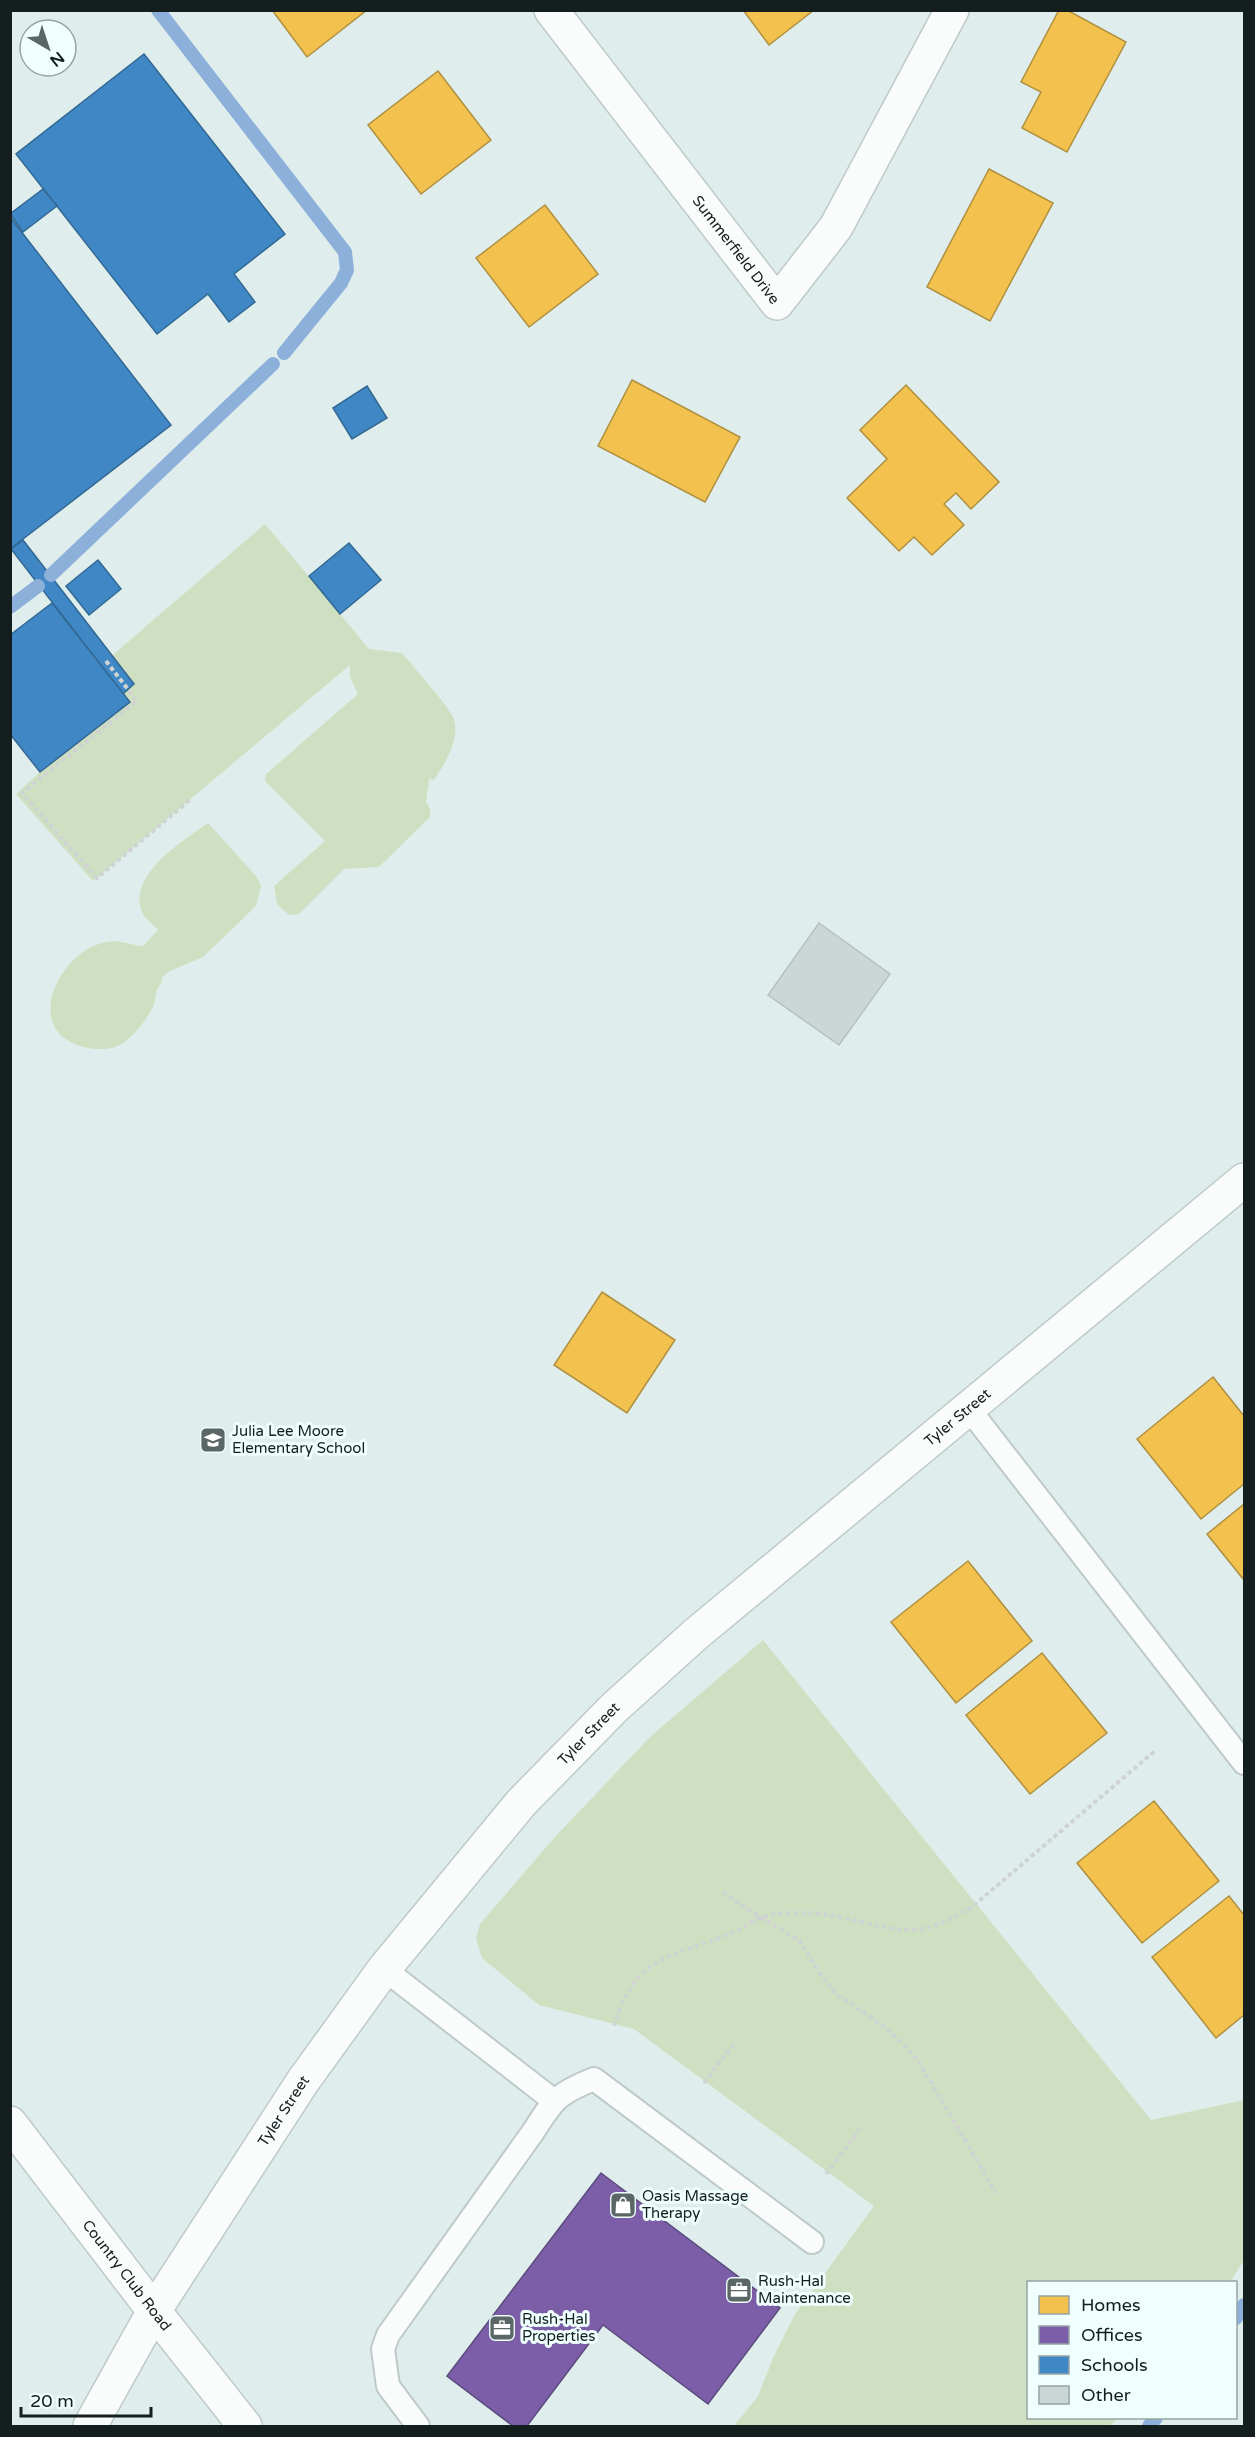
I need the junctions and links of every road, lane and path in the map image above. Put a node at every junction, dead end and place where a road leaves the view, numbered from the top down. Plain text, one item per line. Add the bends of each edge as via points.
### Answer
1 (551, 10) edge
2 (952, 10) edge
3 (106, 661) dead end
4 (191, 799) dead end
5 (1245, 1180) edge
6 (969, 1409) junction
7 (1156, 1750) dead end
8 (1245, 1763) edge
9 (723, 1892) dead end
10 (761, 1918) junction
11 (384, 1969) junction
12 (614, 2026) dead end
13 (736, 2041) dead end
14 (704, 2083) dead end
15 (553, 2100) junction
16 (10, 2123) edge
17 (860, 2130) dead end
18 (826, 2174) dead end
19 (996, 2193) dead end
20 (812, 2242) dead end
21 (154, 2311) junction
22 (90, 2427) edge
23 (245, 2427) edge
24 (418, 2427) edge

1 - 2 street, Summerfield Drive via 777,303 836,227
3 - 4 path via 136,701 22,793 97,878
5 - 6 street, Tyler Street
6 - 8 lane
6 - 11 street, Tyler Street via 696,1634 614,1708 521,1803
7 - 10 path via 972,1907 951,1918 912,1929 834,1915 785,1913
9 - 10 path
10 - 12 path via 730,1934 688,1947 642,1973 629,1987
10 - 19 path via 799,1940 836,1994 878,2022 917,2059
11 - 15 lane
11 - 21 street, Tyler Street via 303,2081
13 - 14 path
15 - 20 lane via 594,2079
15 - 24 lane via 388,2335 383,2349 388,2386
16 - 21 street, Country Club Road
17 - 18 path
21 - 22 street, Tyler Street
21 - 23 street, Country Club Road

